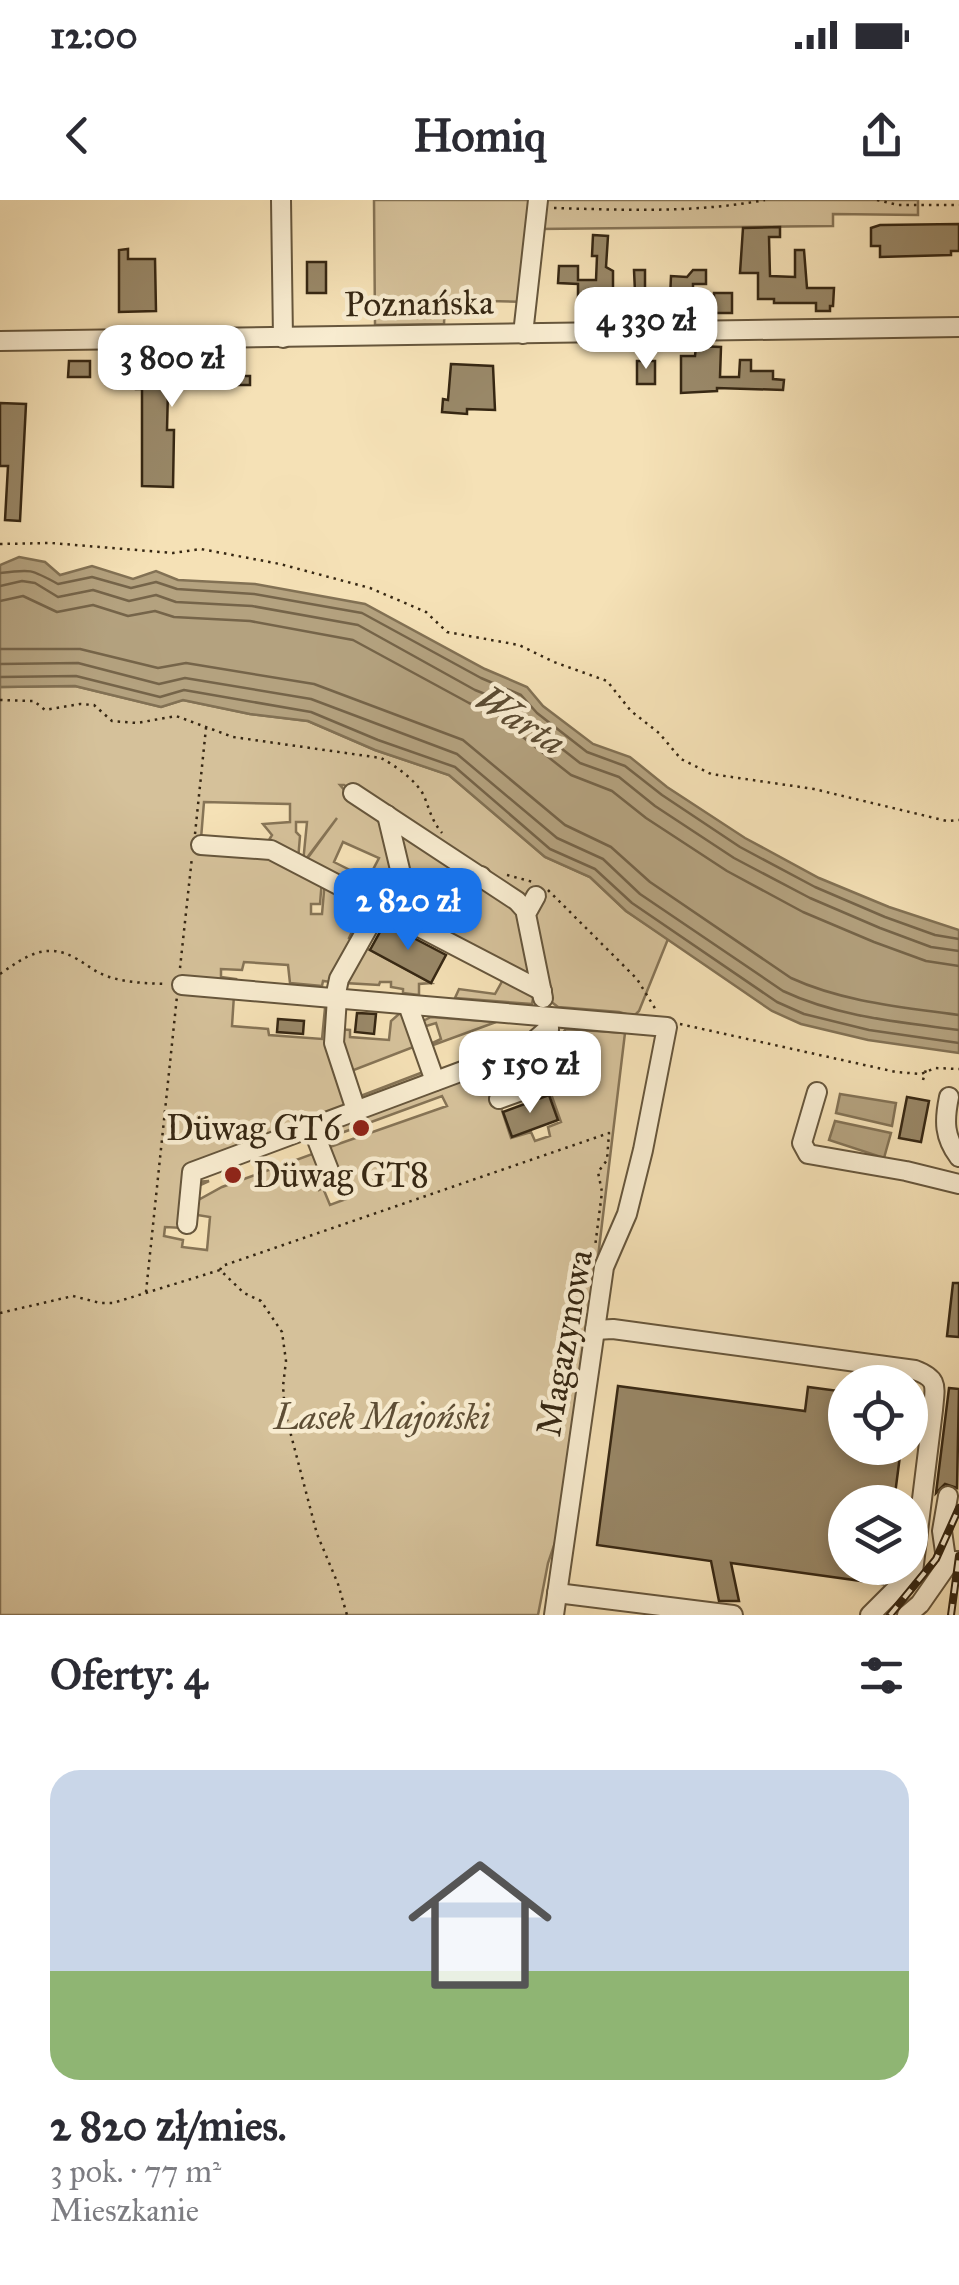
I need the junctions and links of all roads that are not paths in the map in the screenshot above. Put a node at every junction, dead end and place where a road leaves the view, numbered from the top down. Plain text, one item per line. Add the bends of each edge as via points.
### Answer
1 (282, 200) edge
2 (538, 204) edge
3 (959, 327) edge
4 (523, 334) junction
5 (282, 338) junction
6 (0, 340) edge
7 (352, 793) dead end
8 (387, 815) junction
9 (196, 845) road end
10 (481, 876) junction
11 (380, 906) junction
12 (414, 924) junction
13 (176, 980) road end
14 (542, 992) junction
15 (336, 998) junction
16 (408, 1005) junction
17 (548, 1022) junction
18 (436, 1080) junction
19 (816, 1092) dead end
20 (949, 1097) dead end
21 (499, 1099) dead end
22 (356, 1110) junction
23 (312, 1126) junction
24 (959, 1157) edge
25 (330, 1173) dead end
26 (959, 1184) edge
27 (188, 1224) dead end
28 (596, 1330) junction
29 (948, 1496) dead end
30 (953, 1563) edge
31 (557, 1593) junction
32 (554, 1615) edge
33 (733, 1615) edge
34 (870, 1615) edge
35 (907, 1615) edge

1 - 5 street
2 - 4 street
3 - 4 street, Poznańska
4 - 5 street, Poznańska
5 - 6 street, Poznańska
7 - 8 street
8 - 10 street
8 - 12 street
9 - 11 street via 270,850
10 - 12 street
10 - 14 street via 531,903
11 - 12 street
11 - 15 street via 339,978
12 - 14 street
13 - 15 street
14 - 17 street
15 - 16 street
15 - 22 street via 334,1044
16 - 17 street
16 - 18 street
17 - 18 street via 527,1047
17 - 21 street via 546,1082
17 - 28 street, Magazynowa via 667,1027 644,1150 604,1267
18 - 22 street
19 - 26 street via 802,1143 808,1154
20 - 24 street via 945,1129
22 - 23 street
23 - 25 street
23 - 27 street via 192,1172
28 - 31 street, Magazynowa
28 - 34 street via 929,1375 934,1410 913,1572
29 - 30 street via 942,1532
30 - 35 street
31 - 32 street, Magazynowa
31 - 33 street

